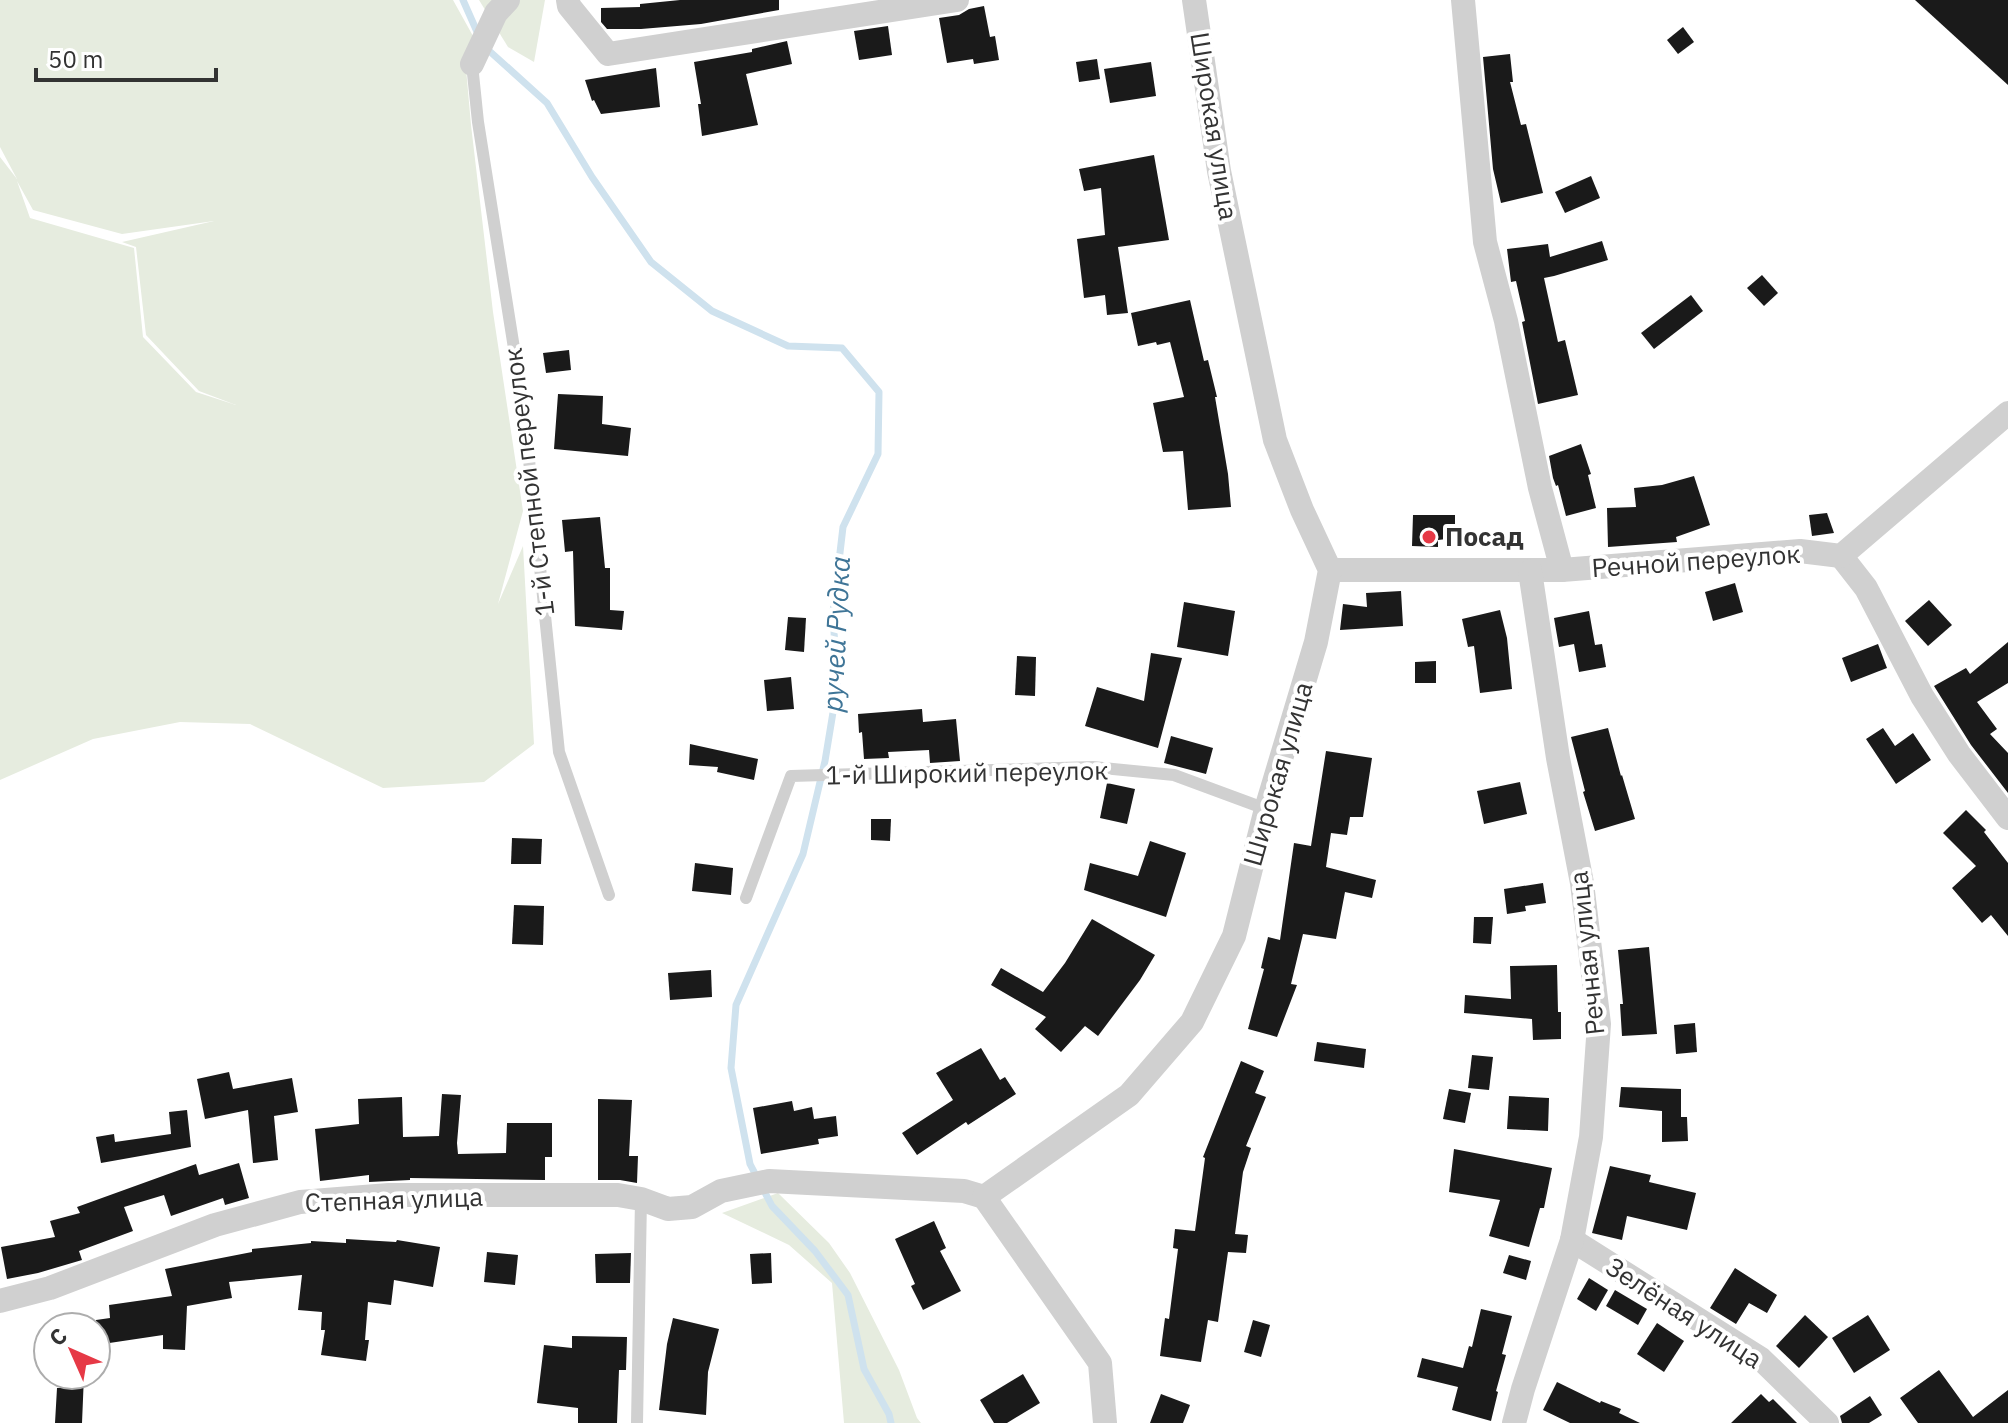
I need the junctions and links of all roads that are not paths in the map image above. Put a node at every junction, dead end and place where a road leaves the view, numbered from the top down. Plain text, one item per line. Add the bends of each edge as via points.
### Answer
1 (568, 0) edge
2 (957, 0) edge
3 (1194, 0) edge
4 (1463, 0) edge
5 (502, 6) edge
6 (472, 64) joint
7 (2008, 413) edge
8 (1841, 556) junction
9 (1330, 570) junction
10 (1562, 570) junction
11 (1530, 571) junction
12 (1266, 809) junction
13 (2008, 818) edge
14 (609, 895) dead end
15 (746, 898) dead end
16 (984, 1197) junction
17 (641, 1199) junction
18 (1572, 1240) junction
19 (0, 1301) edge
20 (637, 1423) edge
21 (1105, 1423) edge
22 (1514, 1423) edge
23 (1827, 1423) edge

1 - 2 street via 608,54
3 - 9 street, Широкая улица via 1219,171 1275,440
4 - 10 street via 1485,242
5 - 6 street
6 - 14 lane, 1-й Степной переулок via 524,411 559,752
7 - 8 street
8 - 10 street, Речной переулок via 1800,551
8 - 13 street via 1866,588 1922,696
9 - 11 street, Речной переулок
9 - 12 street, Широкая улица via 1316,642
10 - 11 street, Речной переулок
11 - 18 street, Речная улица via 1582,883 1599,1024 1591,1137
12 - 15 lane, 1-й Широкий переулок via 1174,775 1093,767 791,776
12 - 16 street, Широкая улица via 1234,936 1192,1022 1129,1095
16 - 17 street, Степная улица via 964,1191 760,1183 721,1191 692,1207 668,1209
16 - 21 street via 1100,1363
17 - 19 street, Степная улица via 389,1195 300,1202 215,1225 50,1288
17 - 20 lane
18 - 22 street, Речная улица
18 - 23 street, Зелёная улица via 1761,1359

